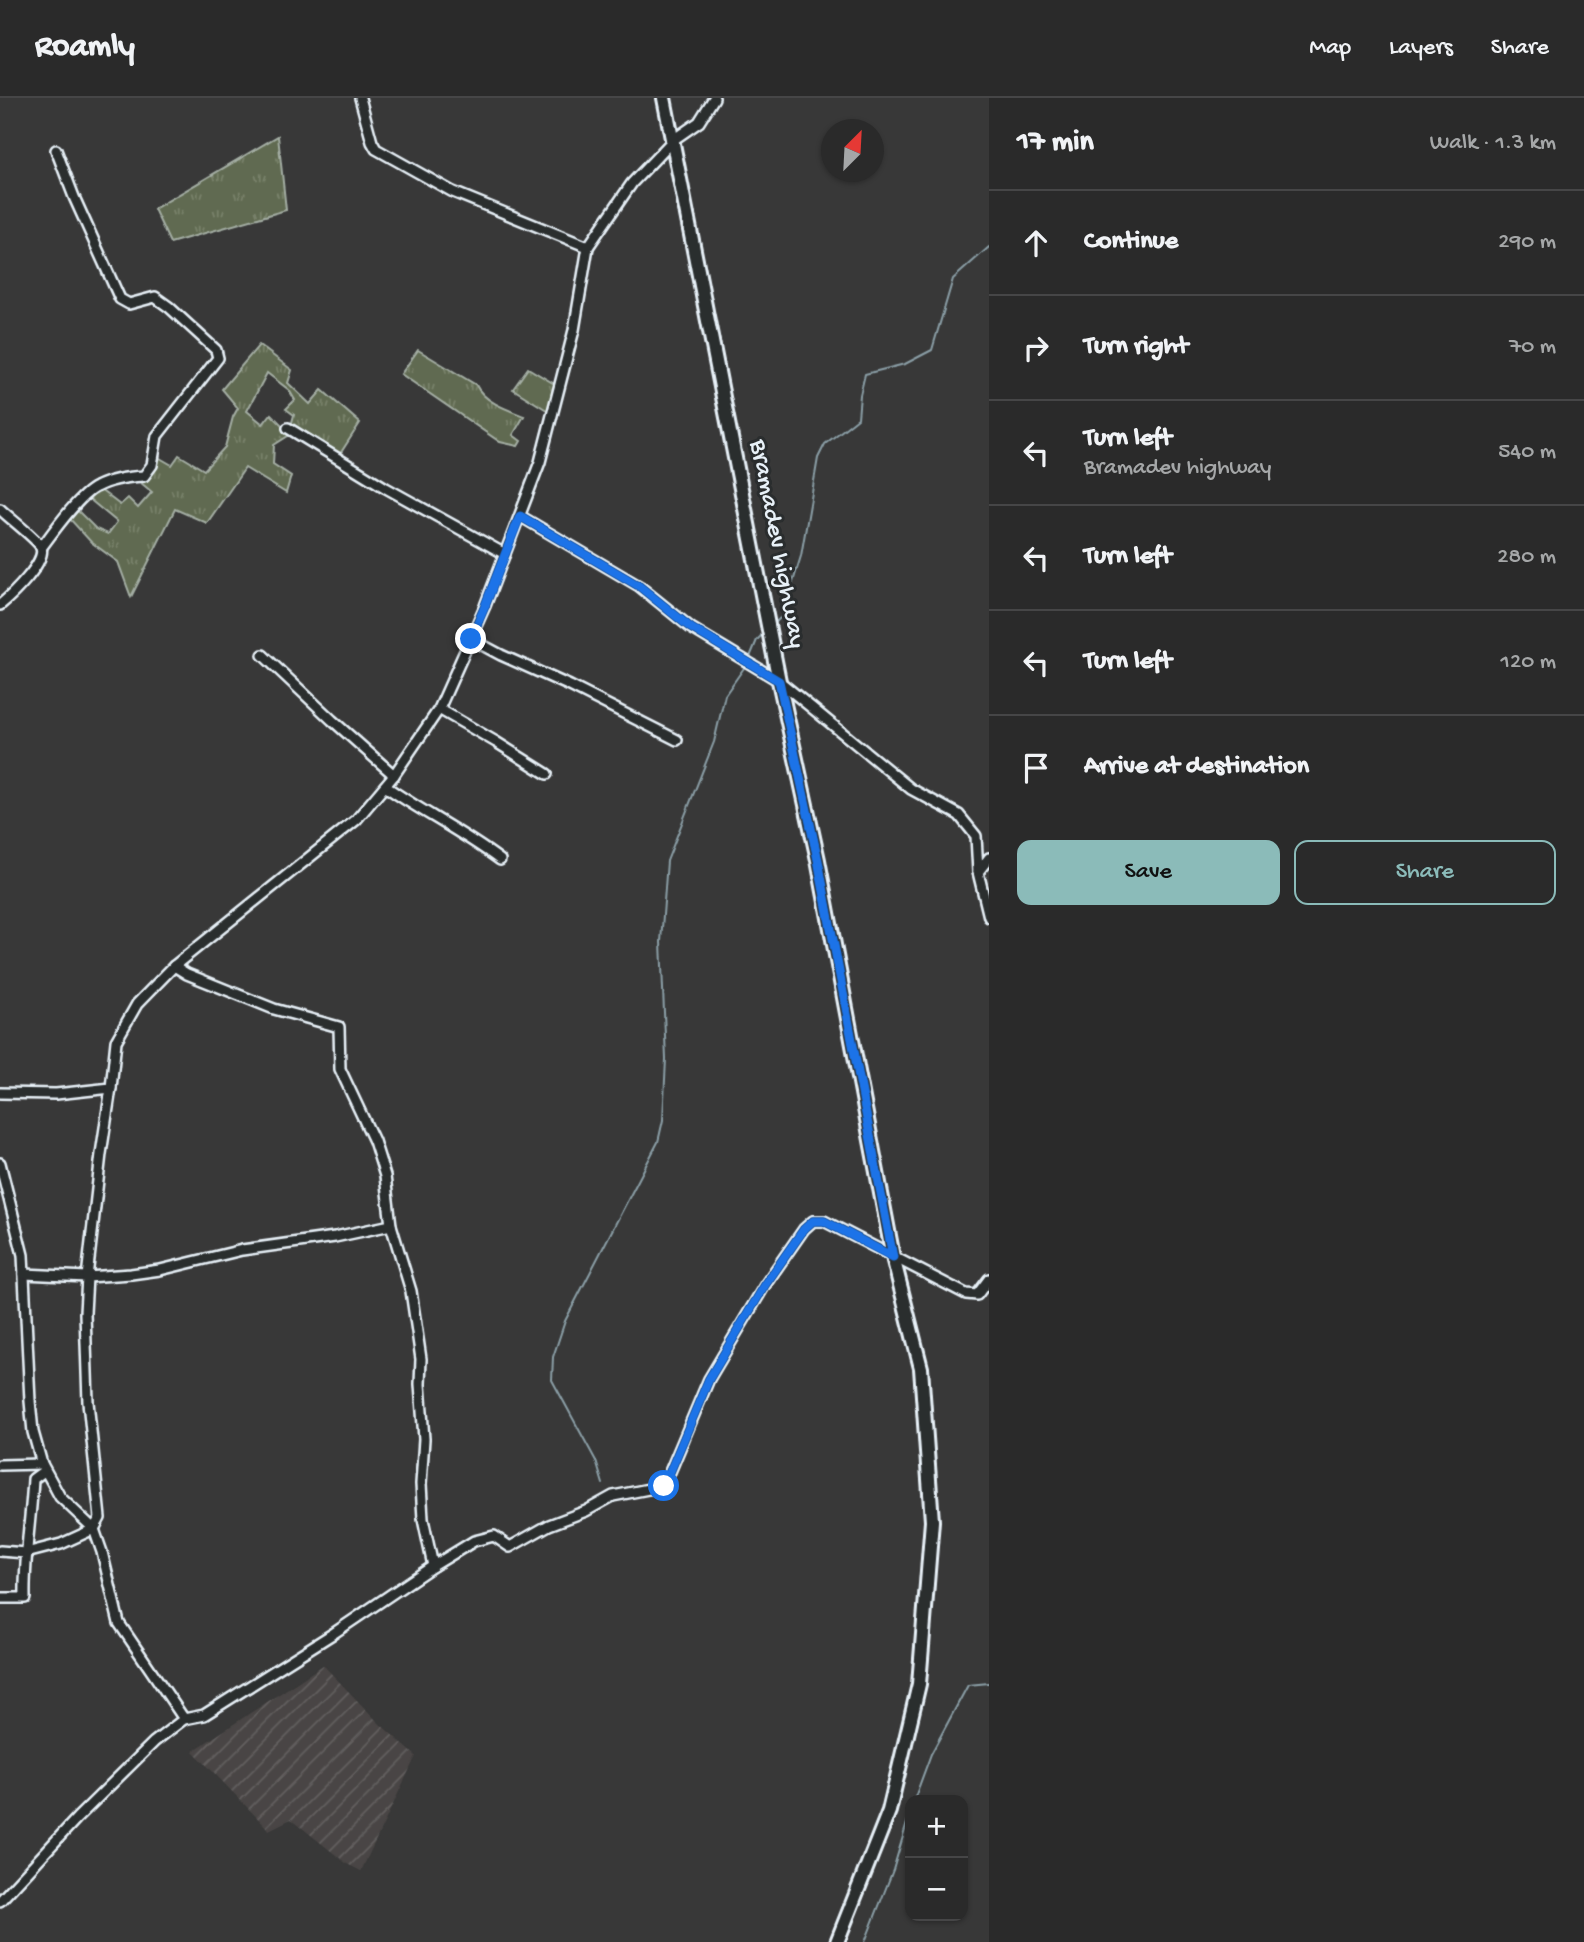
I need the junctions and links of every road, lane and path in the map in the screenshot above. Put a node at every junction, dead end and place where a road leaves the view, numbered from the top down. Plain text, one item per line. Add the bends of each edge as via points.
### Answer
1 (360, 98) edge
2 (664, 98) edge
3 (714, 98) edge
4 (673, 140) junction
5 (56, 150) dead end
6 (588, 247) junction
7 (288, 428) dead end
8 (0, 509) edge
9 (520, 516) junction
10 (41, 548) junction
11 (505, 554) junction
12 (0, 605) edge
13 (471, 639) junction
14 (263, 655) dead end
15 (779, 681) junction
16 (439, 709) junction
17 (677, 740) dead end
18 (547, 774) dead end
19 (394, 775) junction
20 (385, 786) junction
21 (989, 858) edge
22 (500, 860) dead end
23 (978, 872) junction
24 (989, 916) edge
25 (174, 966) junction
26 (111, 1088) junction
27 (0, 1093) edge
28 (0, 1163) edge
29 (391, 1225) junction
30 (893, 1257) junction
31 (24, 1274) junction
32 (87, 1277) junction
33 (989, 1279) edge
34 (0, 1465) edge
35 (43, 1468) junction
36 (94, 1529) junction
37 (0, 1551) edge
38 (26, 1553) junction
39 (433, 1566) junction
40 (0, 1598) edge
41 (184, 1719) junction
42 (0, 1901) edge
43 (837, 1942) edge

1 - 6 street via 376,149 453,192
2 - 4 street, Bramadev highway
3 - 4 street via 699,122
4 - 6 street via 632,183
4 - 15 street, Bramadev highway
5 - 10 street via 120,299 129,304 155,297 216,350 218,358 157,436 152,465 144,476 94,488
6 - 9 street via 575,330 540,462
7 - 11 street
8 - 10 street
9 - 11 street
9 - 15 street via 639,586 691,628
10 - 12 street via 28,577
11 - 13 street
13 - 16 street
13 - 17 street
14 - 19 street
15 - 23 street via 911,789 960,815 976,836
15 - 30 street, Bramadev highway via 818,860
16 - 18 street
16 - 19 street
19 - 20 street
20 - 22 street
20 - 25 street via 356,820
21 - 23 street
23 - 24 street
25 - 26 street via 137,1004 116,1041
25 - 29 street via 274,1009 339,1027 340,1069 374,1141 385,1176
26 - 27 street via 56,1094
26 - 32 street
28 - 31 street
29 - 32 street via 131,1275
29 - 39 street via 411,1291 421,1359 423,1519
30 - 33 street via 966,1294 977,1295
30 - 39 street via 824,1221 813,1221 765,1285 709,1379 664,1486 613,1496 510,1547 494,1536 474,1541
30 - 43 street, Bramadev highway via 920,1368 932,1521 919,1684 889,1811
31 - 32 street
31 - 35 street via 33,1432
32 - 36 street via 88,1402 100,1518
34 - 35 street
35 - 36 street via 60,1497
35 - 38 street via 33,1479
36 - 38 street
36 - 41 street via 120,1623
37 - 38 street
38 - 40 street via 25,1598
39 - 41 street via 204,1715
41 - 42 street via 77,1818

